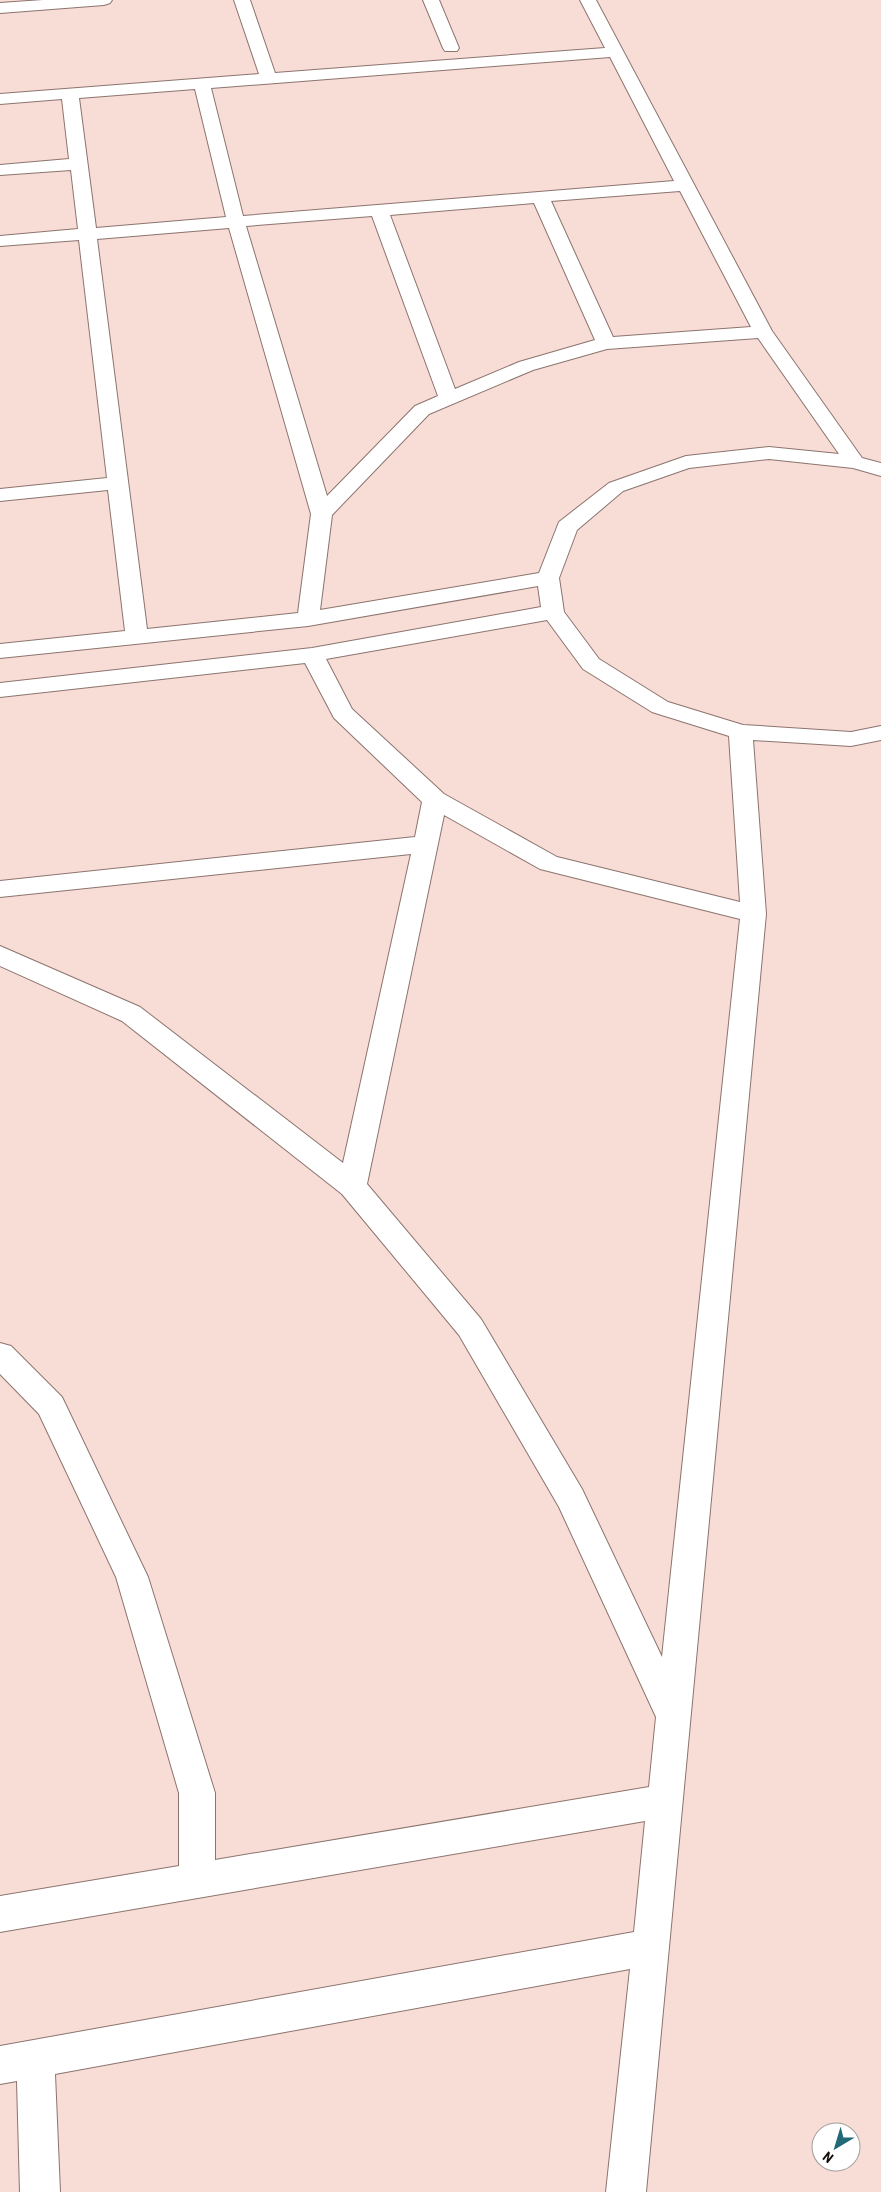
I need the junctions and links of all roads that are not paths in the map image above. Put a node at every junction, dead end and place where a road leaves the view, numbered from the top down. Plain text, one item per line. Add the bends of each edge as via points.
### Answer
1 (104, 0) edge
2 (242, 0) edge
3 (431, 0) edge
4 (588, 0) edge
5 (0, 8) edge
6 (588, 38) dead end
7 (612, 44) junction
8 (471, 46) dead end
9 (451, 48) junction
10 (431, 50) dead end
11 (283, 60) dead end
12 (263, 62) junction
13 (243, 64) dead end
14 (268, 78) junction
15 (202, 84) junction
16 (70, 94) junction
17 (0, 99) edge
18 (78, 164) junction
19 (0, 170) edge
20 (686, 186) junction
21 (540, 198) junction
22 (379, 210) junction
23 (236, 222) junction
24 (87, 234) junction
25 (0, 241) edge
26 (763, 332) junction
27 (606, 343) junction
28 (449, 399) junction
29 (855, 462) junction
30 (881, 470) edge
31 (118, 483) junction
32 (0, 495) edge
33 (322, 514) junction
34 (548, 578) junction
35 (554, 612) junction
36 (308, 619) junction
37 (137, 637) junction
38 (0, 651) edge
39 (312, 655) junction
40 (0, 690) edge
41 (741, 732) junction
42 (881, 733) edge
43 (435, 800) junction
44 (426, 844) junction
45 (0, 890) edge
46 (753, 914) junction
47 (0, 955) edge
48 (352, 1186) junction
49 (0, 1355) edge
50 (674, 1718) junction
51 (665, 1801) junction
52 (196, 1881) junction
53 (0, 1914) edge
54 (651, 1947) junction
55 (17, 2062) edge
56 (40, 2192) edge
57 (626, 2192) edge

1 - 5 street
2 - 12 street
3 - 9 street
4 - 7 street
6 - 7 street
7 - 14 street
7 - 20 street
8 - 9 street
9 - 10 street
11 - 12 street
12 - 13 street
12 - 14 street
14 - 15 street
15 - 16 street
15 - 23 street
16 - 17 street
16 - 18 street
18 - 19 street
18 - 24 street
20 - 21 street
20 - 26 street
21 - 22 street
21 - 27 street
22 - 23 street
22 - 28 street
23 - 24 street
23 - 33 street
24 - 25 street
24 - 31 street
26 - 27 street
26 - 29 street
27 - 28 street via 526,366
28 - 33 street via 422,410
29 - 30 street
29 - 34 street via 769,453 695,461 616,488 567,527
31 - 32 street
31 - 37 street
33 - 36 street
34 - 35 street
34 - 36 street
35 - 39 street
35 - 41 street via 591,664 660,708
36 - 37 street
37 - 38 street
39 - 40 street
39 - 43 street via 342,714
41 - 42 street via 851,739
41 - 46 street
43 - 44 street
43 - 46 street via 549,863
44 - 45 street
44 - 48 street
46 - 50 street
47 - 48 street via 131,1014
48 - 50 street via 470,1327 572,1499
49 - 52 street via 51,1406 132,1577 197,1793
50 - 51 street
51 - 52 street
51 - 54 street
52 - 53 street
54 - 55 street
54 - 57 street
55 - 56 street

